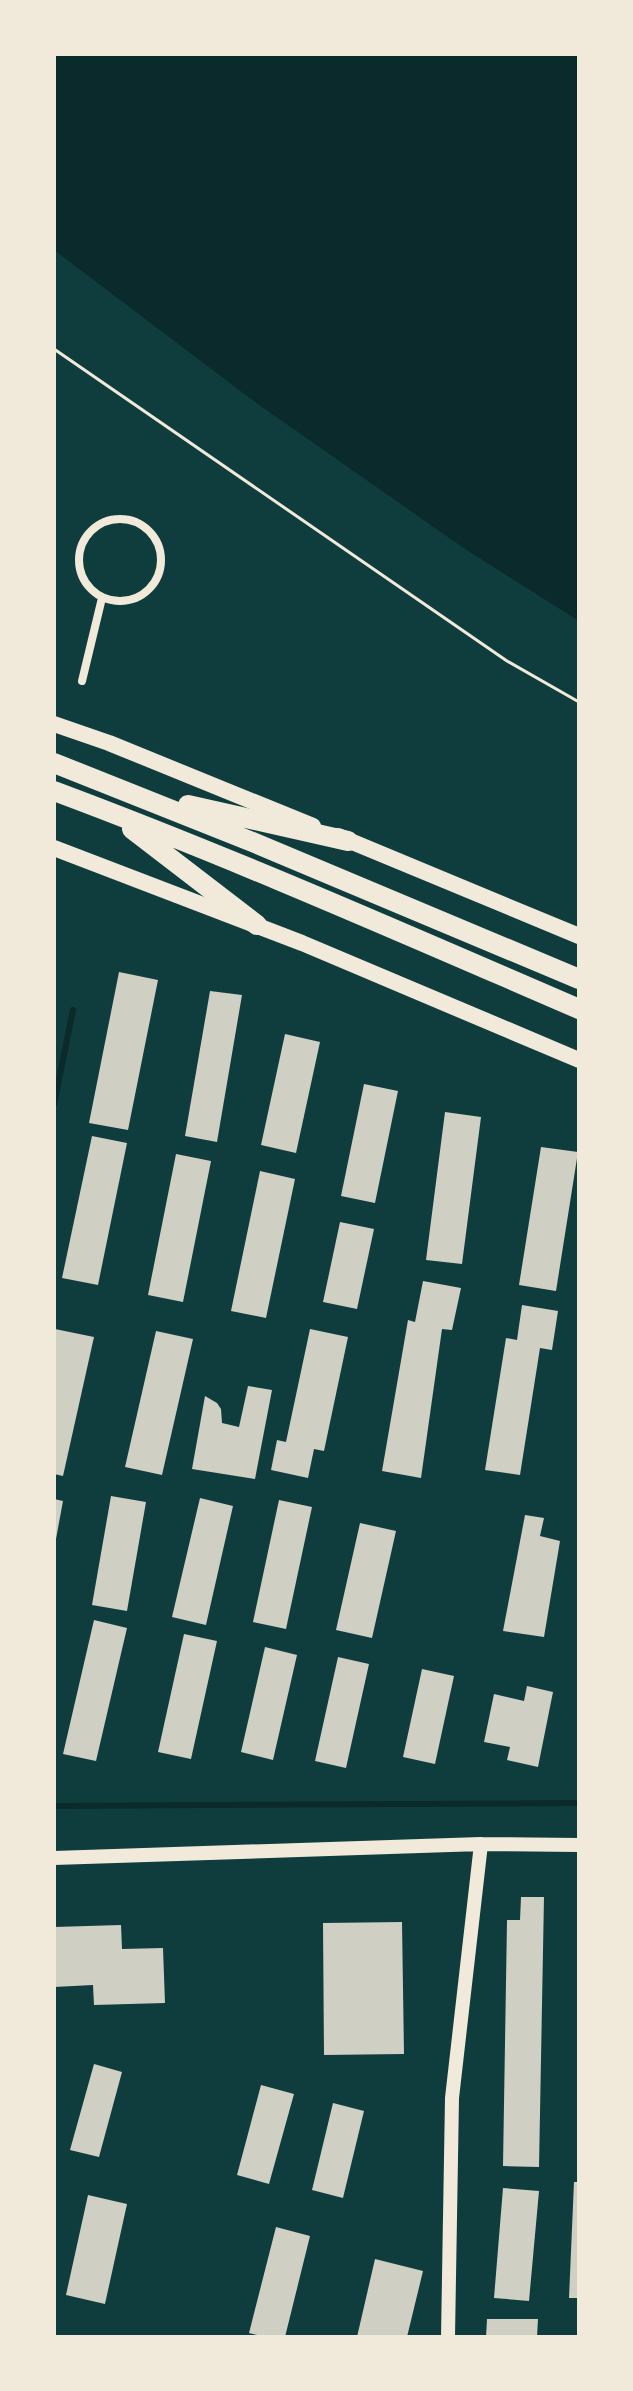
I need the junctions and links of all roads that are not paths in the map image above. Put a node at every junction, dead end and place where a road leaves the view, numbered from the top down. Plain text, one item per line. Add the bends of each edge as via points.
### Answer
1 (102, 598) junction
2 (82, 681) dead end
3 (54, 724) edge
4 (54, 763) edge
5 (54, 791) edge
6 (129, 792) junction
7 (110, 812) junction
8 (348, 841) junction
9 (54, 848) edge
10 (257, 925) junction
11 (579, 936) edge
12 (579, 979) edge
13 (579, 1009) edge
14 (579, 1060) edge
15 (481, 1844) junction
16 (579, 1845) edge
17 (54, 1858) edge
18 (448, 2337) edge

1 - 1 street via 129,601 142,595 159,574 160,547 143,525 117,518 104,521 84,539 79,566 83,579
1 - 2 street
3 - 8 main road
4 - 6 highway
5 - 7 highway
6 - 8 highway
6 - 12 highway
7 - 10 highway
7 - 13 highway
8 - 11 main road
9 - 10 main road
10 - 14 main road
15 - 16 street
15 - 17 street
15 - 18 street via 452,2098

